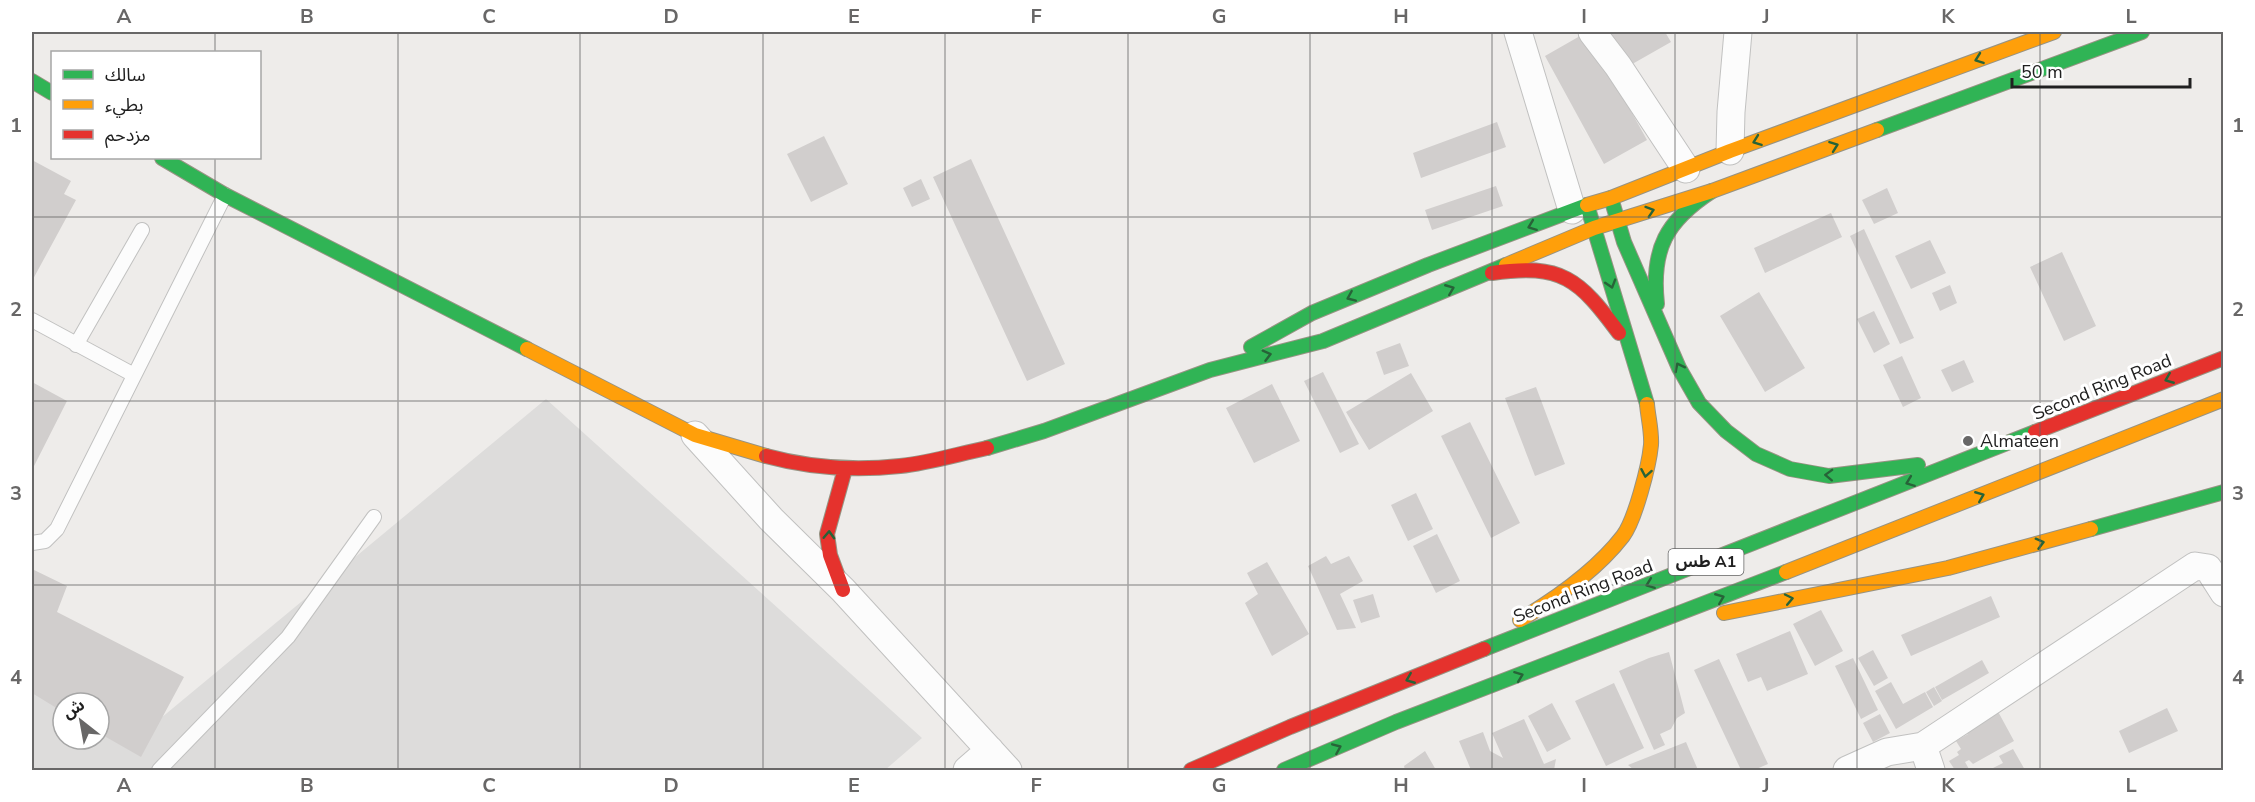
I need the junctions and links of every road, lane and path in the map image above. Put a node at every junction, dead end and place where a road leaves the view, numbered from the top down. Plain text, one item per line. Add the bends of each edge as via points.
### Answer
1 (1518, 32) edge
2 (1592, 32) edge
3 (1738, 32) edge
4 (2054, 32) edge
5 (2142, 32) edge
6 (32, 81) edge
7 (51, 92) edge
8 (1730, 151) junction
9 (164, 159) edge
10 (1686, 169) junction
11 (1712, 191) junction
12 (225, 195) junction
13 (1611, 198) junction
14 (1579, 208) junction
15 (1617, 222) junction
16 (1594, 228) junction
17 (142, 230) dead end
18 (1492, 273) junction
19 (32, 320) edge
20 (1661, 330) junction
21 (76, 345) junction
22 (1630, 348) junction
23 (2223, 358) edge
24 (1210, 370) junction
25 (134, 375) junction
26 (2223, 399) edge
27 (695, 435) junction
28 (1970, 458) junction
29 (845, 469) junction
30 (2223, 492) edge
31 (374, 517) dead end
32 (32, 543) edge
33 (843, 591) junction
34 (2223, 593) edge
35 (1629, 634) junction
36 (1444, 665) junction
37 (1927, 758) edge
38 (999, 760) edge
39 (159, 771) edge
40 (967, 771) edge
41 (1191, 771) edge
42 (1284, 771) edge
43 (1847, 771) edge

1 - 14 street
2 - 10 street
3 - 8 street
4 -> 8 main road
11 -> 5 main road
6 - 7 main road
8 - 10 main road
9 - 12 main road
10 - 13 main road
15 -> 11 main road
11 - 20 main road via 1682,212 1665,236 1656,262
12 - 25 lane
12 - 27 main road
13 - 14 main road
13 - 15 main road
14 - 16 main road
14 -> 24 main road via 1312,313
15 - 16 main road
15 - 20 main road
16 - 18 main road
16 -> 22 main road
17 - 21 lane
18 - 22 main road via 1534,269 1557,273 1578,285 1597,304
24 -> 18 main road via 1323,341
19 - 21 lane
28 -> 20 main road via 1829,476 1790,469 1756,454 1726,432 1699,403
21 - 25 lane
22 -> 36 main road via 1646,398 1651,444 1643,488 1624,535 1584,576 1539,609
23 -> 28 main road, Second Ring Road / طس A1
24 - 29 main road via 990,447 901,466
25 - 32 lane via 57,529 45,541
35 -> 26 main road, طس A1
27 - 29 main road via 800,465
27 - 33 street
28 -> 36 main road, Second Ring Road / طس A1
33 -> 29 main road via 826,534
35 -> 30 main road via 1948,568
31 - 39 lane via 288,637
33 - 38 street
34 - 37 street via 2208,568 2194,566
42 -> 35 main road, طس A1 via 1396,722
36 -> 41 main road, Second Ring Road / طس A1
37 - 43 street via 1887,752
38 - 40 street

